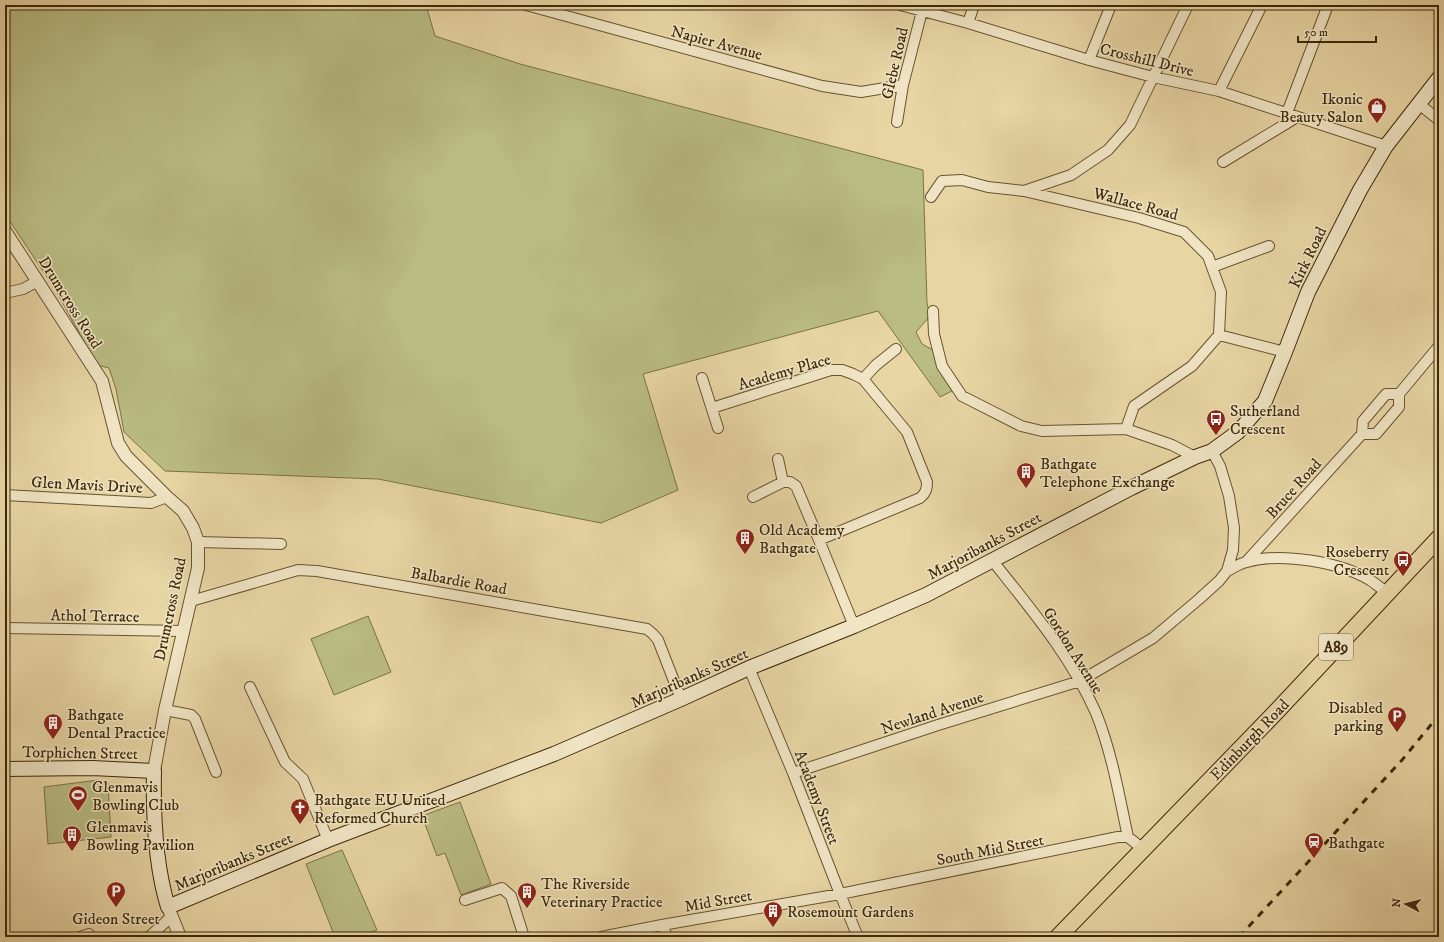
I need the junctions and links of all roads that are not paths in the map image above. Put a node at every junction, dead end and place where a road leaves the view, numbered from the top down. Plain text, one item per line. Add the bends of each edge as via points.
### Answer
1 (526, 5) edge
2 (900, 5) edge
3 (974, 5) edge
4 (1111, 5) edge
5 (1188, 5) edge
6 (1262, 5) edge
7 (1328, 5) edge
8 (922, 11) junction
9 (968, 23) junction
10 (1089, 60) junction
11 (1153, 77) junction
12 (1439, 78) edge
13 (903, 85) junction
14 (1219, 91) junction
15 (1418, 104) junction
16 (1287, 113) junction
17 (1298, 117) junction
18 (1439, 120) edge
19 (897, 122) dead end
20 (1386, 146) junction
21 (1223, 162) dead end
22 (1024, 191) junction
23 (931, 197) dead end
24 (5, 231) edge
25 (1269, 246) dead end
26 (1212, 267) junction
27 (38, 282) junction
28 (5, 293) edge
29 (933, 311) dead end
30 (1219, 335) junction
31 (1439, 346) edge
32 (896, 349) dead end
33 (1285, 352) junction
34 (702, 378) dead end
35 (863, 379) junction
36 (1399, 394) junction
37 (712, 408) junction
38 (718, 428) dead end
39 (1126, 429) junction
40 (1362, 434) junction
41 (1212, 451) junction
42 (1195, 457) junction
43 (778, 459) dead end
44 (783, 482) junction
45 (5, 495) edge
46 (167, 497) junction
47 (753, 497) dead end
48 (1439, 538) edge
49 (819, 540) junction
50 (198, 542) junction
51 (281, 544) dead end
52 (992, 560) junction
53 (1246, 562) junction
54 (1227, 571) junction
55 (1387, 594) junction
56 (190, 601) junction
57 (854, 626) junction
58 (5, 628) edge
59 (184, 631) junction
60 (749, 668) junction
61 (1080, 681) junction
62 (250, 687) dead end
63 (681, 699) junction
64 (164, 710) junction
65 (5, 769) edge
66 (154, 771) junction
67 (216, 772) dead end
68 (793, 773) junction
69 (1128, 837) junction
70 (328, 840) junction
71 (1142, 849) junction
72 (840, 894) junction
73 (464, 900) dead end
74 (170, 912) junction
75 (662, 925) junction
76 (1064, 935) edge
77 (80, 937) edge
78 (90, 937) edge
79 (149, 937) edge
80 (180, 937) edge
81 (524, 937) edge
82 (601, 937) edge
83 (667, 937) edge
84 (858, 937) edge

1 - 13 street, Napier Avenue via 822,86 861,92
2 - 8 street, Crosshill Drive
3 - 9 street
4 - 10 street
5 - 11 street
6 - 14 street
7 - 16 street
8 - 9 street, Crosshill Drive
8 - 13 street, Glebe Road
9 - 10 street, Crosshill Drive
10 - 11 street, Crosshill Drive
11 - 14 street, Crosshill Drive
11 - 22 street via 1130,125 1108,150 1070,175
12 - 15 main road, Kirk Road
13 - 19 street, Glebe Road
14 - 16 street, Crosshill Drive
15 - 18 street
15 - 20 main road, Kirk Road
16 - 17 street, Crosshill Drive
17 - 20 street, Crosshill Drive
17 - 21 street
20 - 33 main road, Kirk Road via 1360,190 1308,292
22 - 23 street, Wallace Road via 988,187 962,180 942,181
22 - 26 street, Wallace Road via 1139,218 1184,232 1208,256
24 - 27 street, Drumcross Road
25 - 26 street
26 - 30 street, Wallace Road via 1221,292
27 - 28 street
27 - 46 street, Drumcross Road via 102,381 118,443 126,456
29 - 39 street via 934,334 942,366 962,396 1021,426 1042,431
30 - 33 street
30 - 39 street via 1192,366 1134,406
31 - 36 street
32 - 35 street
33 - 41 main road, Kirk Road via 1265,402 1238,432
34 - 37 street
35 - 37 street, Academy Place via 842,370 831,370
35 - 49 street, Academy Place via 907,432 927,482 927,488 920,498
36 - 40 street, Bruce Road via 1386,394 1363,421
36 - 40 street via 1399,406 1376,434
37 - 38 street
39 - 42 street via 1172,445
40 - 53 street, Bruce Road
41 - 42 main road, Marjoribanks Street
41 - 54 street via 1220,466 1229,496 1234,528 1233,550
42 - 52 main road, Marjoribanks Street
43 - 44 street
44 - 47 street
44 - 49 street via 790,482 796,486
45 - 46 street, Glen Mavis Drive via 151,503
46 - 50 street, Drumcross Road via 183,511
48 - 55 main road, Edinburgh Road / A89
49 - 57 street
50 - 51 street
50 - 56 street, Drumcross Road via 198,568
52 - 57 main road, Marjoribanks Street via 926,595
52 - 61 street, Gordon Avenue via 1048,632
53 - 54 street
53 - 55 street via 1294,559 1320,563 1348,570 1370,580
54 - 61 street via 1219,582 1153,638
55 - 71 main road, Edinburgh Road / A89
56 - 59 street, Drumcross Road
56 - 63 street, Balbardie Road via 298,570 317,571 647,629 658,640
57 - 60 main road, Marjoribanks Street
58 - 59 street, Athol Terrace
59 - 64 street, Drumcross Road
60 - 63 main road, Marjoribanks Street
60 - 68 street, Academy Street
61 - 68 street, Newland Avenue
61 - 69 street, Gordon Avenue via 1107,745
62 - 70 street via 285,762 303,778
63 - 70 main road, Marjoribanks Street via 554,754
64 - 66 street, Drumcross Road
64 - 67 street via 191,715 195,719
65 - 66 main road, Torphichen Street via 94,768
66 - 74 main road, Drumcross Road via 158,852 163,891
68 - 72 street, Academy Street
69 - 71 street
69 - 72 street, South Mid Street
70 - 74 main road, Marjoribanks Street
71 - 76 main road, Edinburgh Road / A89
72 - 75 street, Mid Street
72 - 84 street, Academy Street
73 - 81 street via 502,888 511,896
74 - 79 street
74 - 80 street
75 - 82 street, Mid Street
75 - 83 street
77 - 78 street via 88,934

